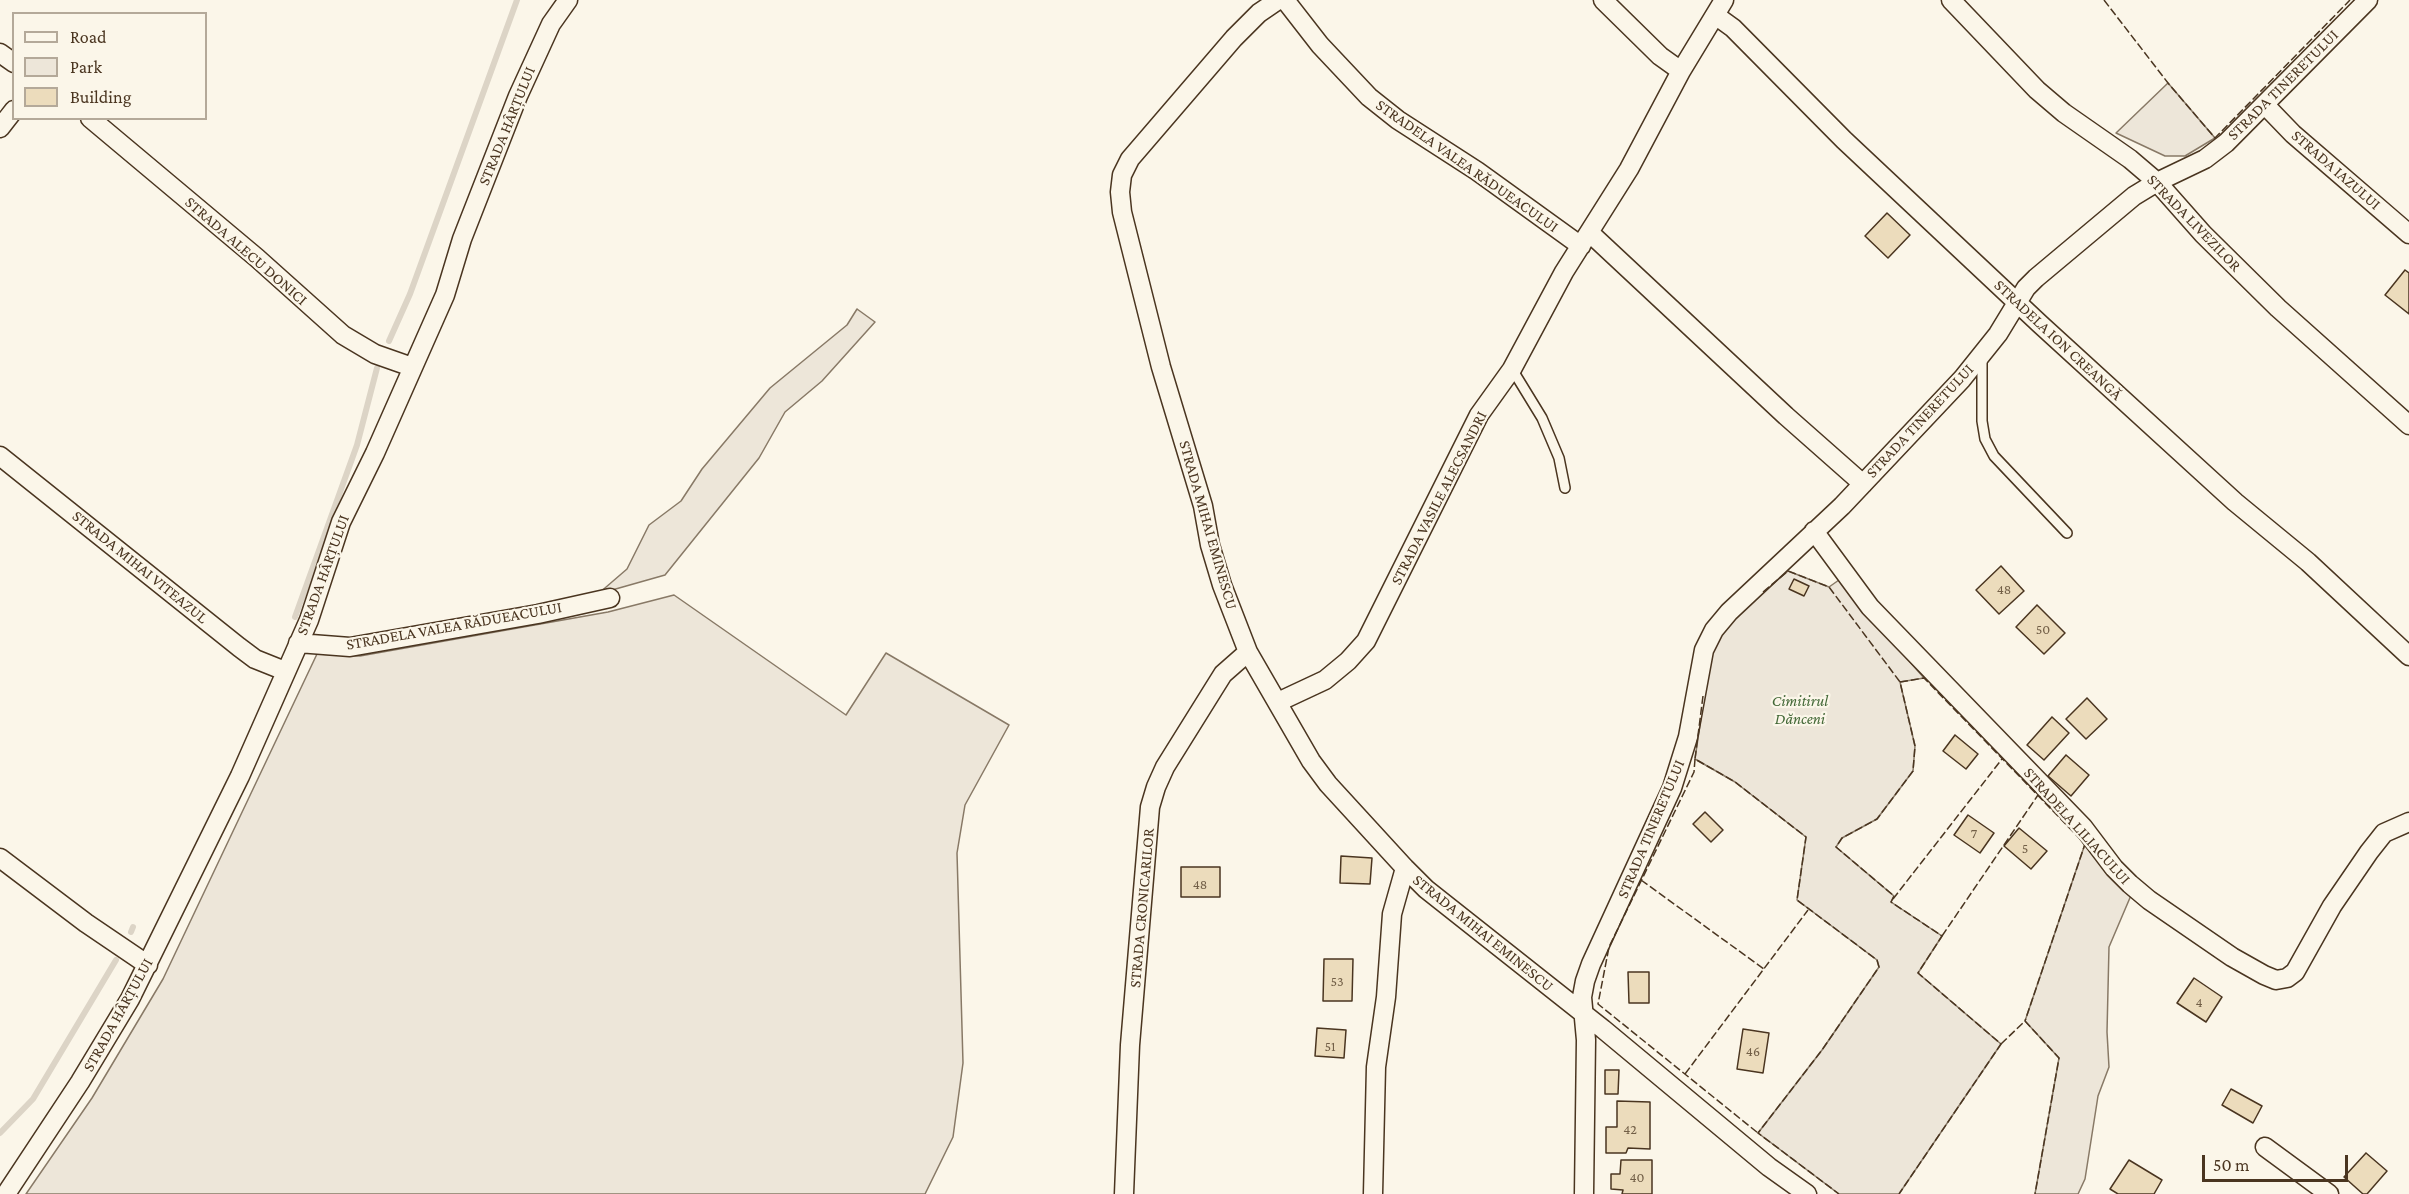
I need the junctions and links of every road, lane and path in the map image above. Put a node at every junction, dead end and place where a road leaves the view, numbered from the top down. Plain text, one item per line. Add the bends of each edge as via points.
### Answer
1 (568, 0) edge
2 (1278, 0) edge
3 (1285, 0) edge
4 (1604, 0) edge
5 (1951, 0) edge
6 (2368, 0) edge
7 (1720, 8) edge
8 (1681, 71) junction
9 (2265, 105) junction
10 (12, 113) edge
11 (92, 120) edge
12 (0, 128) edge
13 (2157, 182) junction
14 (2409, 234) edge
15 (1585, 239) junction
16 (2017, 303) junction
17 (1982, 354) junction
18 (412, 367) junction
19 (1512, 369) junction
20 (2409, 425) edge
21 (0, 456) edge
22 (1863, 484) junction
23 (1565, 488) dead end
24 (1814, 531) junction
25 (2067, 533) dead end
26 (610, 598) dead end
27 (298, 643) junction
28 (1248, 652) junction
29 (2409, 656) edge
30 (285, 671) junction
31 (1278, 702) junction
32 (2409, 822) edge
33 (0, 858) edge
34 (1405, 868) junction
35 (148, 965) junction
36 (1582, 1012) junction
37 (2265, 1147) dead end
38 (1801, 1192) edge
39 (6, 1194) edge
40 (1124, 1194) edge
41 (1373, 1194) edge
42 (1584, 1194) edge
43 (2329, 1194) edge

1 - 18 street, STRADA HÂRȚULUI via 551,24 514,105 462,239 445,295
2 - 28 street, STRADA MIHAI EMINESCU via 1234,38 1130,159 1122,175 1120,192 1161,367 1203,506 1210,545
3 - 15 street, STRADELA VALEA RĂDUEACULUI via 1320,45 1369,97 1398,120
4 - 8 street via 1660,56
5 - 13 street, STRADA LIVEZILOR via 2037,90
6 - 9 street, STRADA TINERETULUI
7 - 8 street, STRADA VASILE ALECSANDRI
7 - 16 street, STRADELA ION CREANGĂ via 1733,28 1845,140
8 - 15 street, STRADA VASILE ALECSANDRI via 1629,169
9 - 13 street, STRADA TINERETULUI via 2205,159
9 - 14 street, STRADA IAZULUI
10 - 12 street
11 - 18 street, STRADA ALECU DONICI via 343,335 375,354
13 - 16 street, STRADA TINERETULUI via 2134,195 2036,278
13 - 20 street, STRADA LIVEZILOR via 2278,308
15 - 19 street, STRADA VASILE ALECSANDRI
15 - 22 street
16 - 17 street, STRADA TINERETULUI
16 - 29 street, STRADELA ION CREANGĂ
17 - 22 street, STRADA TINERETULUI
17 - 25 lane, STRADA TINERETULUI via 1985,439 1994,456
18 - 27 street, STRADA HÂRȚULUI via 341,522
19 - 23 lane via 1542,418
19 - 31 street, STRADA VASILE ALECSANDRI via 1463,444 1366,640 1325,680
21 - 30 street, STRADA MIHAI VITEAZUL via 239,647 255,659
22 - 24 street, STRADA TINERETULUI
24 - 32 street, STRADELA LILIACULUI via 1870,607 2083,828 2130,884 2232,957 2264,975 2276,980 2295,972 2332,906 2369,852 2384,833
24 - 36 street, STRADA TINERETULUI via 1729,612 1704,650 1688,737 1675,779 1591,964
26 - 27 street, STRADELA VALEA RĂDUEACULUI via 350,647
27 - 30 street, STRADA HÂRȚULUI
28 - 31 street, STRADA MIHAI EMINESCU
28 - 40 street, STRADA CRONICARILOR via 1223,674 1165,767 1150,807 1130,1045
30 - 35 street, STRADA HÂRȚULUI via 240,776
31 - 34 street, STRADA MIHAI EMINESCU via 1311,762
33 - 35 street
34 - 36 street, STRADA MIHAI EMINESCU
34 - 41 street via 1392,914 1376,1067
35 - 39 street, STRADA HÂRȚULUI via 80,1082
36 - 38 street, STRADA MIHAI EMINESCU
36 - 42 street, STRADA TINERETULUI via 1586,1040
37 - 43 street

